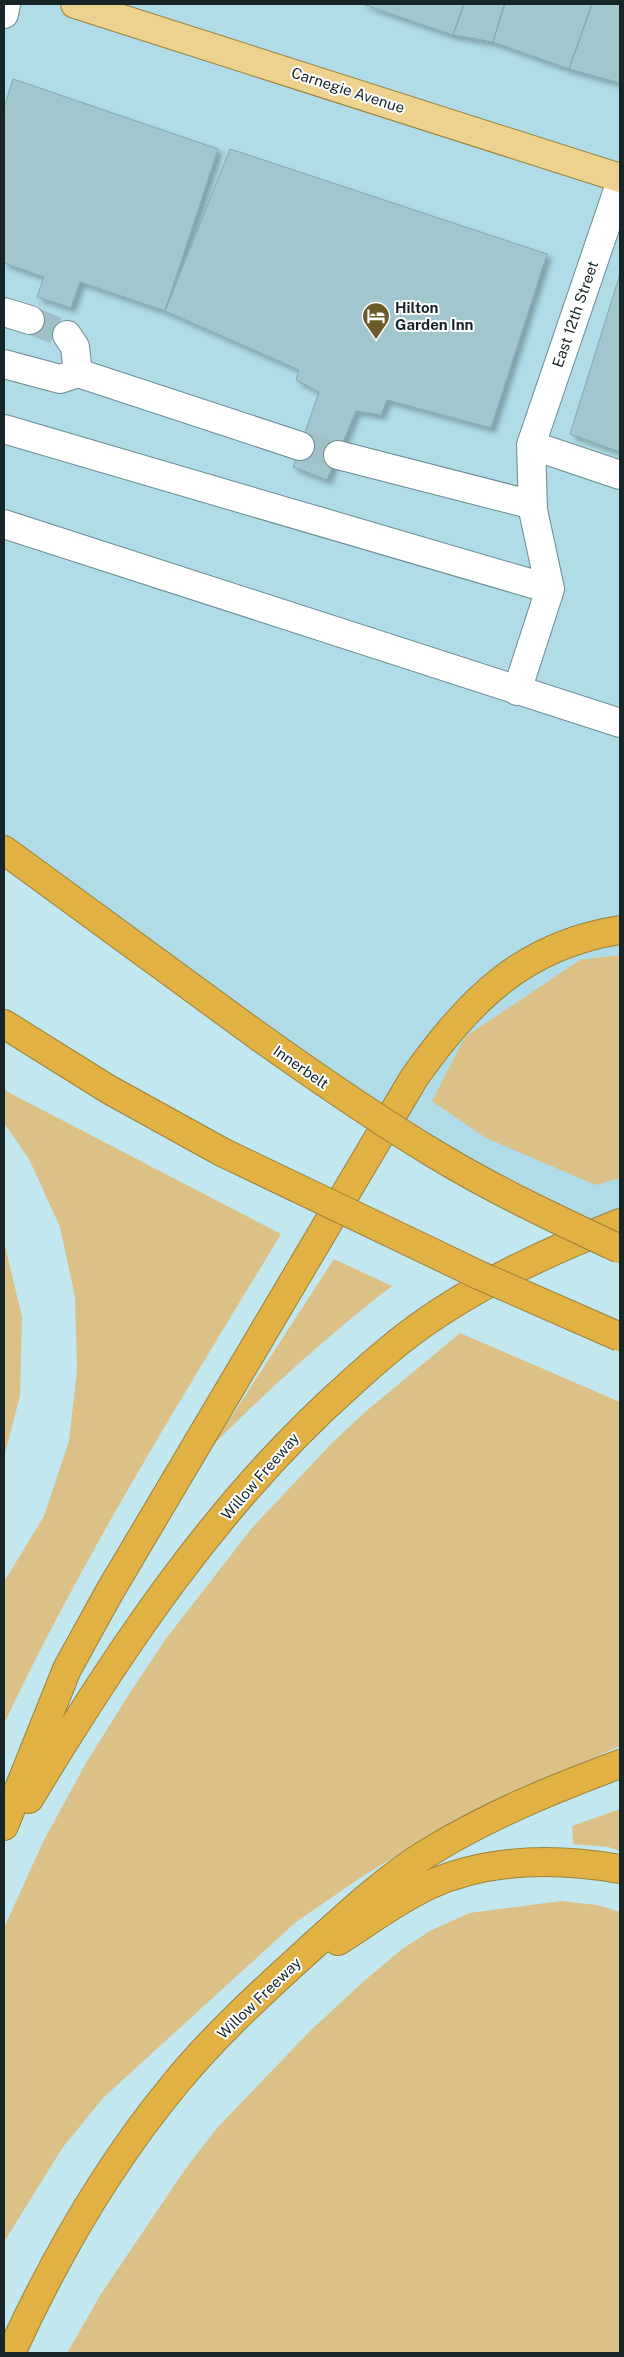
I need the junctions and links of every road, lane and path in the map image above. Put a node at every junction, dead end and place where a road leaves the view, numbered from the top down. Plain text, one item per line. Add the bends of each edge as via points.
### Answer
1 (6, 4) edge
2 (74, 4) edge
3 (131, 12) edge
4 (4, 14) edge
5 (620, 178) edge
6 (620, 184) edge
7 (4, 312) edge
8 (30, 320) tunnel mouth
9 (67, 335) tunnel mouth
10 (4, 364) edge
11 (78, 373) junction
12 (4, 429) edge
13 (531, 445) junction
14 (300, 446) tunnel mouth
15 (338, 455) tunnel mouth
16 (620, 475) edge
17 (533, 505) junction
18 (4, 524) edge
19 (550, 589) junction
20 (517, 691) junction
21 (620, 723) edge
22 (4, 850) edge
23 (620, 930) edge
24 (4, 1024) edge
25 (620, 1223) edge
26 (620, 1249) edge
27 (620, 1337) edge
28 (620, 1764) edge
29 (4, 1826) edge
30 (4, 1840) edge
31 (620, 1869) edge
32 (268, 1987) junction
33 (11, 2353) edge

1 - 4 street
2 - 3 main road, Carnegie Avenue
3 - 5 main road, Carnegie Avenue
6 - 13 street, East 12th Street
7 - 8 street
9 - 11 street via 76,347
10 - 11 street via 60,379
11 - 14 street
12 - 19 street
13 - 16 street
13 - 17 street
15 - 17 street
17 - 19 street
18 - 20 street
19 - 20 street
20 - 21 street
22 - 26 highway, Innerbelt, bridge via 258,1036 371,1114 496,1189
23 - 29 highway via 568,944 504,976 455,1023 414,1078 67,1669
24 - 27 highway, bridge via 108,1089 222,1152 472,1272
25 - 30 highway, Willow Freeway, bridge via 525,1264 470,1293 423,1324 311,1419 260,1471 176,1578 91,1696
28 - 32 highway, Willow Freeway via 515,1806 425,1855 381,1884
31 - 32 highway via 548,1861 467,1872 430,1885 395,1904
32 - 33 highway, Willow Freeway via 175,2083 135,2135 64,2244

